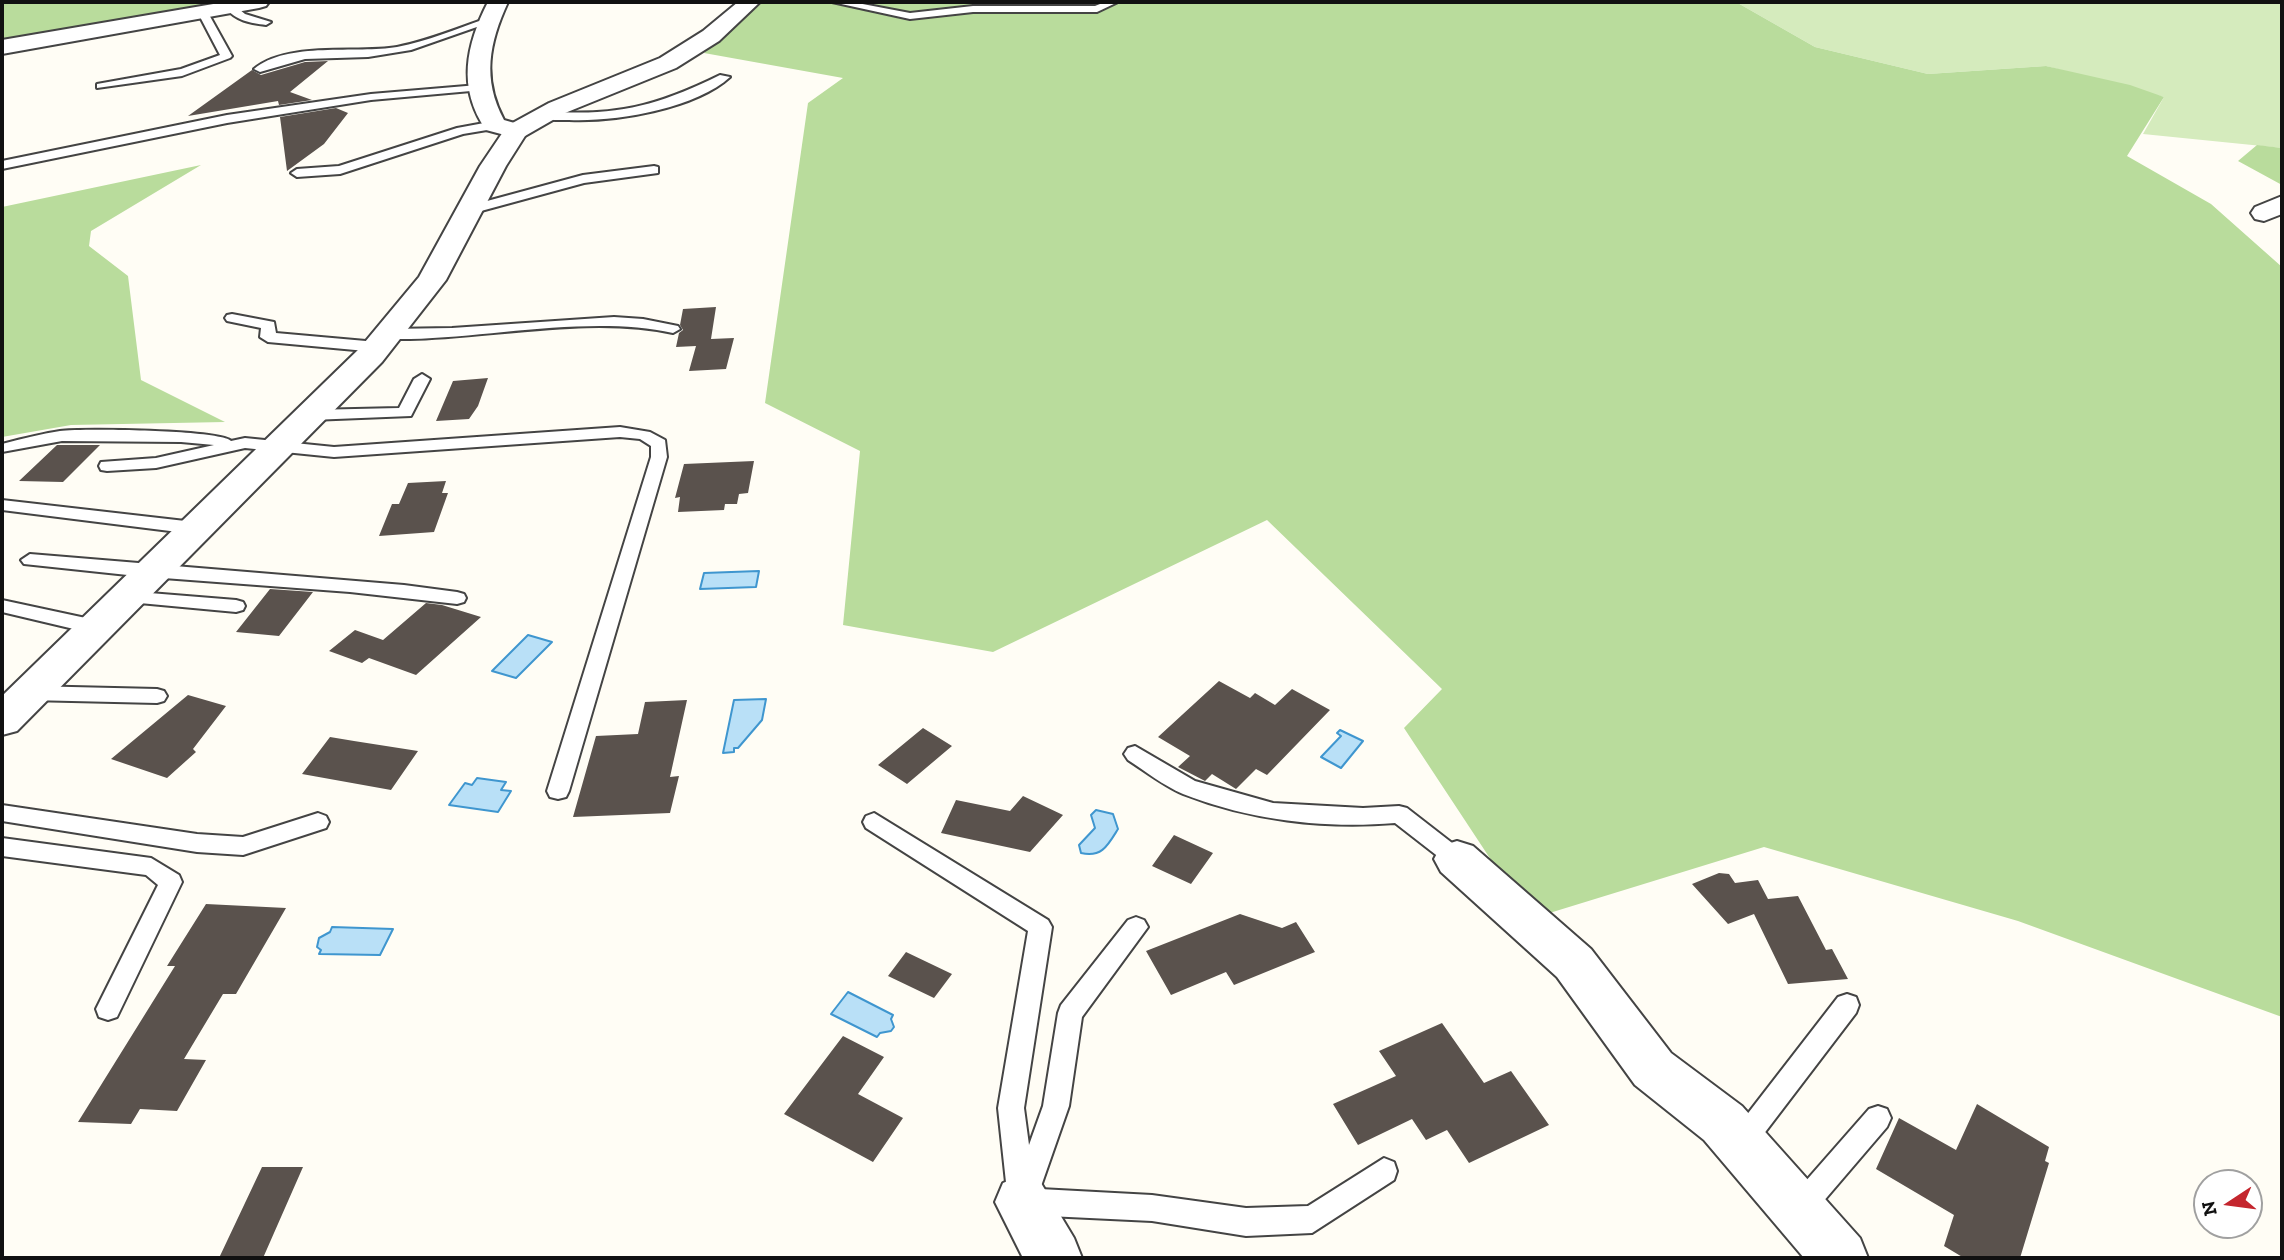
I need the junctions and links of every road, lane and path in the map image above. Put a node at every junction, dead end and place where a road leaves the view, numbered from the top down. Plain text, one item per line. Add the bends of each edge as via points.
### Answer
1 (750, 2) edge
2 (837, 2) edge
3 (1113, 2) edge
4 (202, 11) junction
5 (493, 11) edge
6 (262, 12) edge
7 (432, 41) junction
8 (2, 47) edge
9 (480, 49) junction
10 (260, 69) dead end
11 (724, 77) dead end
12 (101, 86) dead end
13 (478, 88) junction
14 (518, 123) junction
15 (2, 165) edge
16 (654, 170) dead end
17 (297, 173) dead end
18 (470, 209) junction
19 (232, 318) dead end
20 (673, 329) dead end
21 (383, 340) junction
22 (422, 379) dead end
23 (311, 415) junction
24 (245, 443) junction
25 (280, 445) junction
26 (5, 448) dead end
27 (107, 466) dead end
28 (2, 505) edge
29 (194, 528) junction
30 (30, 560) dead end
31 (151, 571) junction
32 (125, 597) junction
33 (457, 598) dead end
34 (2, 606) edge
35 (236, 606) dead end
36 (96, 627) junction
37 (28, 693) junction
38 (157, 695) dead end
39 (2, 720) edge
40 (1135, 754) dead end
41 (558, 790) dead end
42 (2, 813) edge
43 (318, 822) dead end
44 (874, 822) dead end
45 (2, 847) edge
46 (1457, 859) joint
47 (1136, 927) dead end
48 (1847, 1005) dead end
49 (108, 1009) dead end
50 (1878, 1118) dead end
51 (1740, 1144) junction
52 (1384, 1171) dead end
53 (1022, 1202) junction
54 (1799, 1209) junction
55 (1054, 1258) edge
56 (1840, 1258) edge

1 - 14 street via 711,36 668,63
2 - 3 lane via 910,16 981,8 1097,9
4 - 6 street via 230,7
4 - 8 street
4 - 12 lane via 226,56 169,74
5 - 7 lane
5 - 9 street
7 - 9 lane via 471,40
7 - 10 lane via 387,52 286,58
9 - 13 street
11 - 14 lane via 669,103 639,110
13 - 14 street
13 - 15 lane via 371,97 227,119
14 - 17 lane via 461,131 340,170
14 - 18 street
16 - 18 lane via 583,179
18 - 21 street via 432,280
19 - 21 lane via 269,325 268,337
20 - 21 lane via 617,320
21 - 23 street
22 - 23 lane via 405,413
23 - 25 street
24 - 25 lane
24 - 26 lane via 181,437 62,436
24 - 27 lane via 156,463
25 - 29 street
25 - 41 lane via 334,452 620,432 644,435 659,444 659,457
28 - 29 lane
29 - 31 street
30 - 31 lane
31 - 32 street
31 - 33 lane
32 - 35 lane
32 - 36 street
34 - 36 lane
36 - 37 street
37 - 38 lane
37 - 39 street
40 - 46 lane via 1188,787 1273,811 1363,817 1399,814
42 - 43 lane via 197,844 243,846
44 - 53 lane via 1041,927 1011,1108
45 - 49 lane via 151,867 171,882
46 - 51 street via 1574,963 1653,1069 1723,1123
47 - 53 lane via 1070,1013 1056,1106
48 - 51 lane
50 - 54 lane
51 - 54 street
52 - 53 lane via 1312,1219 1246,1222 1152,1208
53 - 55 street
54 - 56 street

